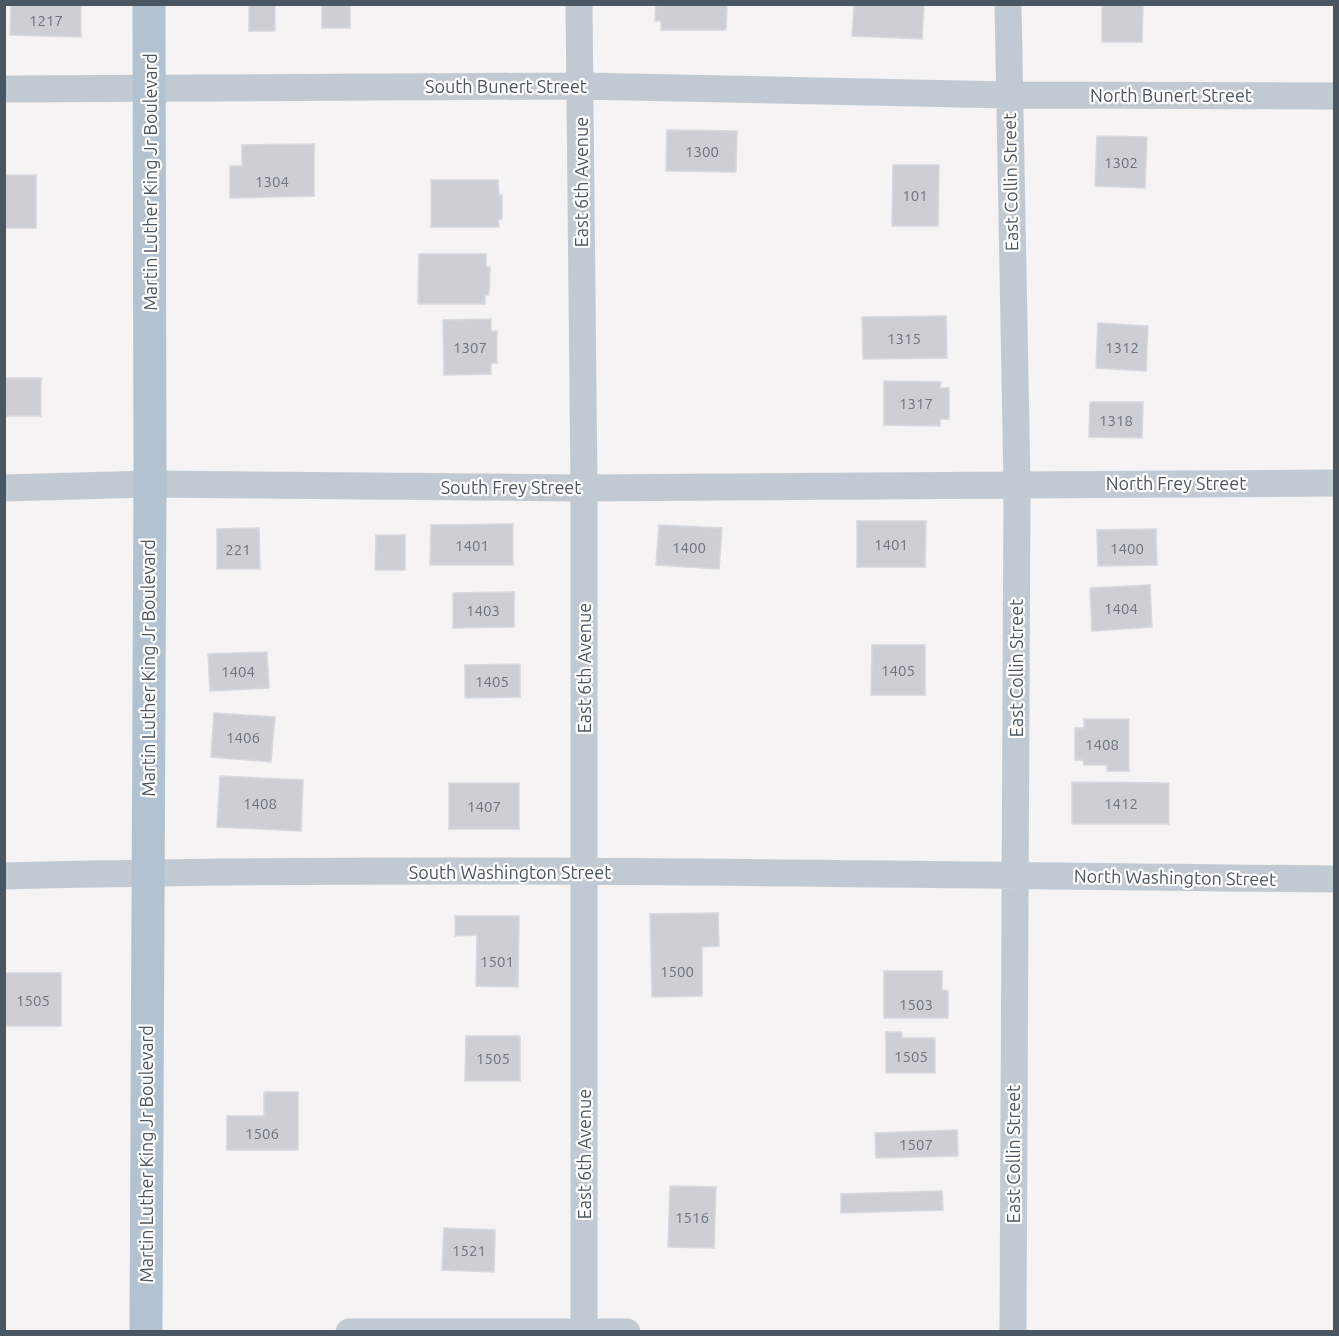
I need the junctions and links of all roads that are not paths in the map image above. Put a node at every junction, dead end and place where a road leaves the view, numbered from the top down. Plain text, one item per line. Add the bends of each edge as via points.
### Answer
1 (149, 4) edge
2 (579, 4) edge
3 (1008, 4) edge
4 (581, 86) junction
5 (150, 88) junction
6 (4, 89) edge
7 (1008, 94) junction
8 (1335, 96) edge
9 (1335, 483) edge
10 (150, 484) junction
11 (1017, 484) junction
12 (4, 488) edge
13 (584, 488) junction
14 (583, 872) junction
15 (147, 873) junction
16 (4, 876) edge
17 (1015, 876) junction
18 (1335, 879) edge
19 (584, 1331) edge
20 (146, 1332) edge
21 (349, 1332) edge
22 (627, 1332) edge
23 (1012, 1332) edge

1 - 5 main road, Martin Luther King Jr Boulevard
2 - 4 street, East 6th Avenue
3 - 7 street, East Collin Street
4 - 5 street, South Bunert Street
4 - 7 street, South Bunert Street
4 - 13 street, East 6th Avenue
5 - 6 street, South Bunert Street
5 - 10 main road, Martin Luther King Jr Boulevard
7 - 8 street, North Bunert Street
7 - 11 street, East Collin Street
9 - 11 street, North Frey Street
10 - 12 street, South Frey Street
10 - 13 street, South Frey Street
10 - 15 main road, Martin Luther King Jr Boulevard
11 - 13 street, South Frey Street
11 - 17 street, East Collin Street
13 - 14 street, East 6th Avenue
14 - 15 street, South Washington Street
14 - 17 street, South Washington Street
14 - 19 street, East 6th Avenue
15 - 16 street, South Washington Street
15 - 20 main road, Martin Luther King Jr Boulevard
17 - 18 street, North Washington Street
17 - 23 street, East Collin Street
19 - 21 street
19 - 22 street

